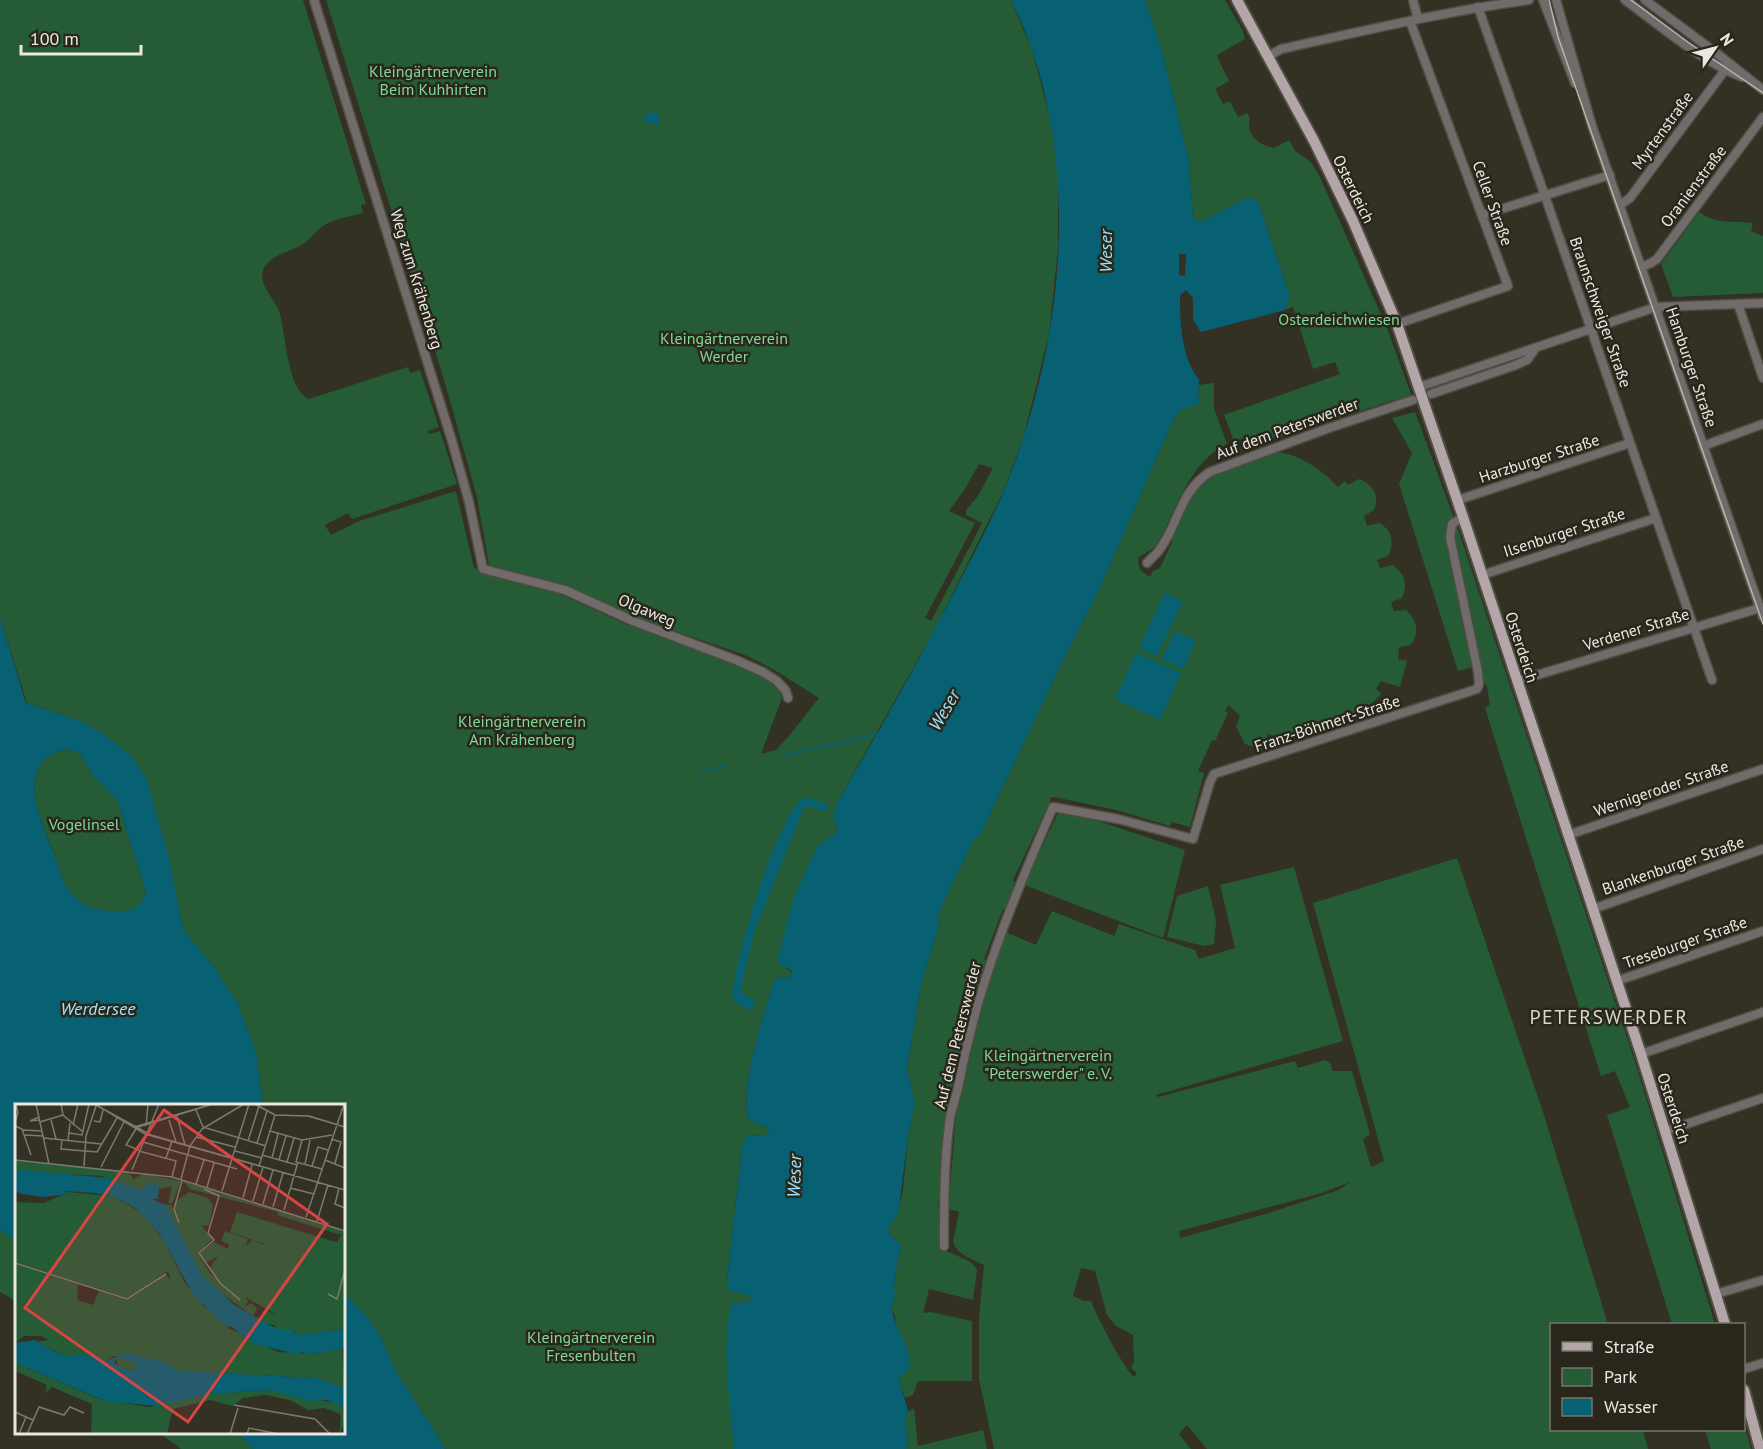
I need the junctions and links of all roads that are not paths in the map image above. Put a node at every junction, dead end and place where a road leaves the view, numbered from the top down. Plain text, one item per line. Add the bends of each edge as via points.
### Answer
1 (314, 0) edge
2 (1237, 0) edge
3 (1413, 0) edge
4 (1502, 0) edge
5 (1529, 0) edge
6 (1543, 0) edge
7 (1556, 0) edge
8 (1625, 0) edge
9 (1645, 0) edge
10 (1478, 7) junction
11 (1414, 20) junction
12 (1269, 56) junction
13 (1725, 70) junction
14 (1748, 79) junction
15 (1763, 90) edge
16 (1763, 117) edge
17 (1593, 126) junction
18 (1610, 175) junction
19 (1545, 196) junction
20 (1620, 205) junction
21 (1482, 215) junction
22 (1641, 267) junction
23 (1763, 303) edge
24 (1738, 304) junction
25 (1656, 307) junction
26 (1397, 324) junction
27 (1591, 330) junction
28 (1535, 348) junction
29 (1763, 378) edge
30 (1419, 387) junction
31 (1431, 394) dead end
32 (1413, 400) dead end
33 (1763, 424) edge
34 (1630, 443) junction
35 (1703, 446) junction
36 (1458, 500) junction
37 (1463, 517) junction
38 (1656, 518) junction
39 (1147, 562) dead end
40 (483, 568) joint
41 (1482, 575) junction
42 (1761, 607) edge
43 (1763, 617) edge
44 (1695, 627) junction
45 (1712, 680) dead end
46 (1517, 681) junction
47 (788, 698) dead end
48 (1763, 769) edge
49 (1053, 807) joint
50 (1568, 835) junction
51 (1763, 849) edge
52 (1593, 909) junction
53 (1763, 931) edge
54 (1617, 981) junction
55 (1763, 1012) edge
56 (1641, 1054) junction
57 (1763, 1098) edge
58 (1666, 1131) junction
59 (944, 1246) dead end
60 (1763, 1280) edge
61 (1716, 1294) junction
62 (1725, 1323) edge
63 (1763, 1363) edge
64 (1745, 1368) edge
65 (1745, 1397) edge
66 (1760, 1449) edge

1 - 40 street, Weg zum Krähenberg via 455,452
2 - 12 main road, Osterdeich
3 - 11 street, Celler Straße
4 - 10 street
5 - 10 street
6 - 17 street, Hamburger Straße
7 - 17 street, Hamburger Straße
8 - 13 street
9 - 14 street
10 - 11 street
10 - 19 street, Braunschweiger Straße
11 - 12 street via 1281,49
11 - 21 street, Celler Straße
12 - 26 main road, Osterdeich via 1353,221
13 - 14 street
13 - 20 street, Myrtenstraße via 1630,198
14 - 15 street
16 - 22 street, Oranienstraße via 1657,259
17 - 18 street, Hamburger Straße
18 - 19 street
18 - 20 street, Hamburger Straße
19 - 21 street
19 - 27 street, Braunschweiger Straße
20 - 22 street, Hamburger Straße
21 - 26 street, Celler Straße via 1508,286
22 - 25 street, Hamburger Straße
23 - 24 street
24 - 25 street
24 - 29 street
25 - 27 street
25 - 35 street, Hamburger Straße
26 - 30 main road, Osterdeich
27 - 28 street
27 - 34 street, Braunschweiger Straße
28 - 30 street
28 - 31 street via 1527,360 1516,365
30 - 36 main road, Osterdeich
32 - 39 street, Auf dem Peterswerder via 1210,472 1188,492 1160,550
33 - 35 street
34 - 36 street, Harzburger Straße
34 - 38 street, Braunschweiger Straße
35 - 42 street, Hamburger Straße
36 - 37 main road, Osterdeich
37 - 41 main road, Osterdeich
37 - 49 street, Franz-Böhmert-Straße via 1452,524 1450,537 1478,672 1477,689 1214,774 1193,839
38 - 41 street, Ilsenburger Straße
38 - 44 street, Braunschweiger Straße
40 - 47 street, Olgaweg via 565,590 736,660 777,681
41 - 46 main road, Osterdeich
42 - 43 street, Hamburger Straße
42 - 44 street, Verdener Straße
44 - 45 street, Braunschweiger Straße
44 - 46 street, Verdener Straße
46 - 50 main road, Osterdeich
48 - 50 street, Wernigeroder Straße
49 - 59 street, Auf dem Peterswerder via 1015,893 963,1056 951,1118
50 - 52 main road, Osterdeich
51 - 52 street, Blankenburger Straße
52 - 54 main road, Osterdeich
53 - 54 street, Treseburger Straße
54 - 56 main road, Osterdeich
55 - 56 street
56 - 58 main road, Osterdeich
57 - 58 street
58 - 61 main road, Osterdeich
60 - 61 street
61 - 62 main road, Osterdeich
63 - 64 street
65 - 66 main road

